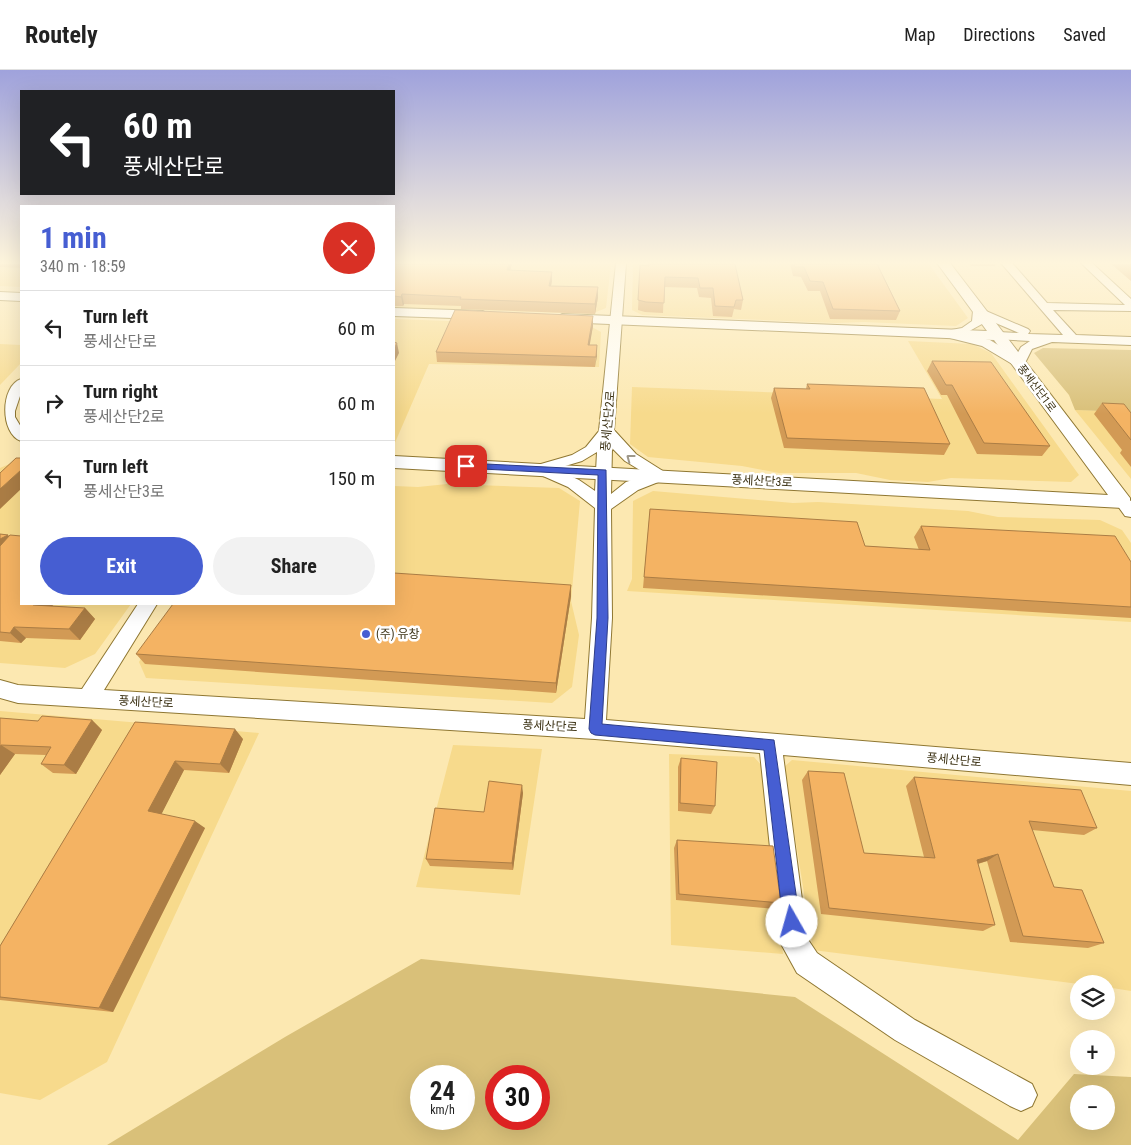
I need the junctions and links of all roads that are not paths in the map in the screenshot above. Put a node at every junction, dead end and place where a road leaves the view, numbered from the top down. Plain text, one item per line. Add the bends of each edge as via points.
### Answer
1 (425, 313) edge
2 (617, 313) edge
3 (979, 313) edge
4 (981, 313) edge
5 (984, 313) edge
6 (1052, 313) edge
7 (500, 316) edge
8 (549, 318) edge
9 (617, 320) junction
10 (950, 334) junction
11 (998, 336) junction
12 (1060, 339) junction
13 (1074, 340) junction
14 (1131, 341) edge
15 (1019, 364) junction
16 (20, 385) edge
17 (607, 431) junction
18 (20, 435) edge
19 (395, 462) edge
20 (538, 469) junction
21 (603, 472) junction
22 (661, 476) junction
23 (1128, 506) edge
24 (603, 507) junction
25 (147, 605) edge
26 (0, 689) edge
27 (88, 698) junction
28 (595, 729) junction
29 (770, 744) junction
30 (1131, 774) edge
31 (1021, 1095) dead end

1 - 7 street
2 - 9 street, 풍세산단2로
3 - 10 street via 974,326
4 - 11 street, 풍세산단1로
5 - 12 street via 1022,331
6 - 13 street
8 - 9 street
9 - 10 street
9 - 17 street, 풍세산단2로
10 - 11 street
10 - 15 street via 986,344
11 - 12 street
11 - 15 street, 풍세산단1로
12 - 13 street
12 - 15 street via 1027,346
13 - 14 street
15 - 23 street, 풍세산단1로
16 - 18 street via 7,403 5,416 11,429
17 - 20 street via 591,450 577,458
17 - 21 street, 풍세산단2로
22 -> 17 street via 630,459
19 - 20 street, 풍세산단3로
20 - 21 street, 풍세산단3로
20 - 24 street via 573,481
21 - 22 street, 풍세산단3로
21 - 24 street, 풍세산단2로
22 - 23 street, 풍세산단3로
22 - 24 street via 632,486
24 - 28 street, 풍세산단2로 via 602,618
25 - 27 street
26 - 27 street, 풍세산단로 via 18,694
27 - 28 street, 풍세산단로
28 - 29 street, 풍세산단로
29 - 30 street, 풍세산단로
29 - 31 street via 794,942 807,963 905,1030

